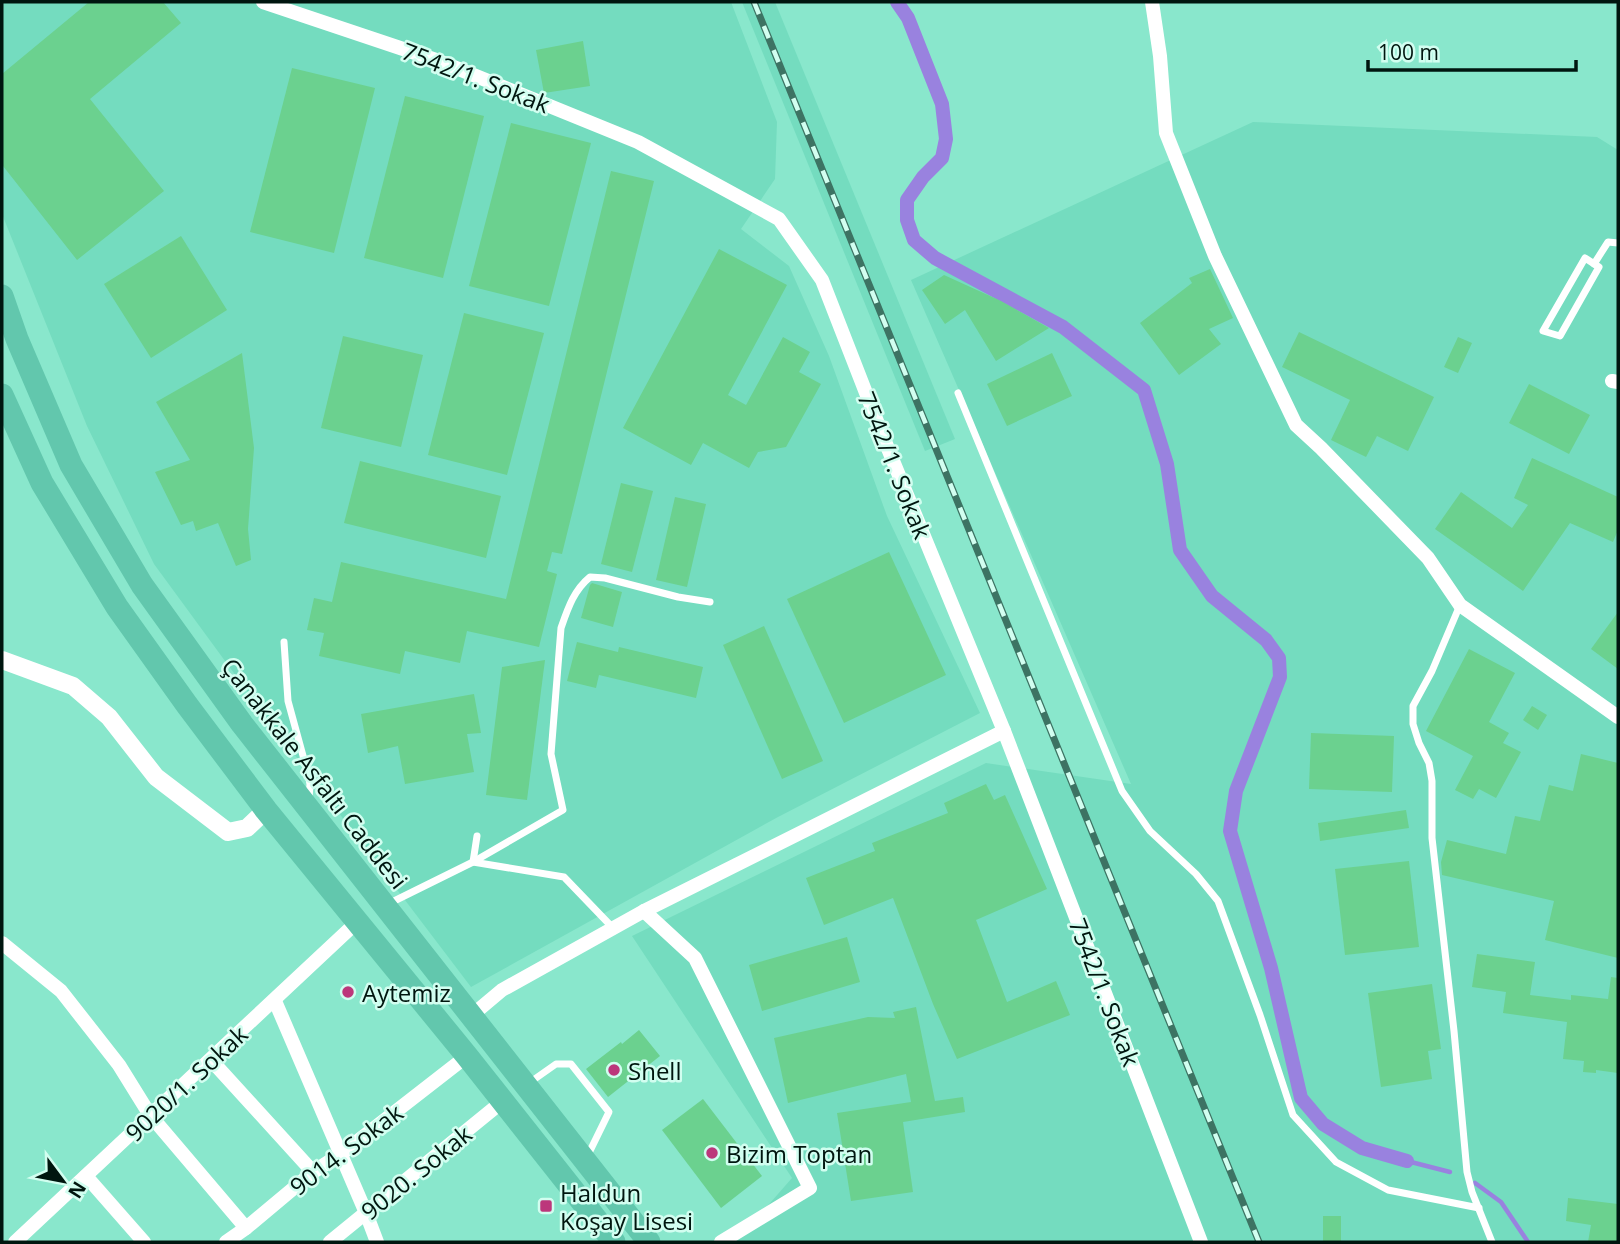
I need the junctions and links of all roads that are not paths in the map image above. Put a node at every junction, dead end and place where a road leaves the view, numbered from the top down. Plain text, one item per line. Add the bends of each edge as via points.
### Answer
1 (263, 2) edge
2 (1152, 2) edge
3 (1618, 243) edge
4 (1594, 264) junction
5 (2, 296) edge
6 (958, 393) dead end
7 (2, 395) edge
8 (710, 602) dead end
9 (1460, 605) junction
10 (284, 642) dead end
11 (2, 660) edge
12 (1618, 717) edge
13 (1004, 731) junction
14 (307, 807) junction
15 (265, 810) junction
16 (477, 836) dead end
17 (473, 862) junction
18 (384, 906) junction
19 (644, 911) junction
20 (357, 922) junction
21 (614, 928) junction
22 (2, 943) edge
23 (275, 1001) junction
24 (471, 1016) junction
25 (467, 1056) junction
26 (211, 1060) junction
27 (525, 1085) junction
28 (503, 1101) junction
29 (150, 1115) junction
30 (341, 1154) junction
31 (585, 1161) junction
32 (313, 1172) junction
33 (86, 1176) junction
34 (1479, 1208) junction
35 (366, 1213) junction
36 (246, 1228) junction
37 (22, 1240) edge
38 (144, 1242) edge
39 (226, 1242) edge
40 (330, 1242) edge
41 (377, 1242) edge
42 (614, 1242) edge
43 (649, 1242) edge
44 (721, 1242) edge
45 (1201, 1242) edge
46 (1492, 1242) edge

1 - 13 street, 7542/1. Sokak via 439,61 638,142 779,219 821,280
2 - 9 street via 1166,133 1215,256 1296,425 1428,558
3 - 4 lane via 1608,242
4 - 4 lane via 1585,257 1543,331 1560,336 1599,267
5 - 14 highway, Çanakkale Asfaltı Caddesi via 71,464 142,585
6 - 34 lane via 1122,791 1150,831 1218,901 1293,1115 1336,1162 1388,1190
7 - 15 highway via 42,483 117,607
8 - 17 lane via 605,578 590,577 580,585 561,628 551,754 563,810
9 - 12 street
9 - 34 lane via 1413,706 1413,724 1432,781 1432,838 1467,1172
10 - 14 lane via 288,701 310,784
11 - 15 street via 73,686 109,717 156,777 228,832 247,828
13 - 19 street
13 - 45 street, 7542/1. Sokak
14 - 18 highway, Çanakkale Asfaltı Caddesi
15 - 20 highway
16 - 17 lane
17 - 18 lane
17 - 21 lane via 564,877
18 - 24 highway, Çanakkale Asfaltı Caddesi
19 - 21 street
19 - 44 street via 695,958 810,1188
20 - 23 street, 9020/1. Sokak
20 - 25 highway
21 - 24 street via 502,990
22 - 29 street via 61,990 119,1065
23 - 26 street, 9020/1. Sokak
23 - 30 street
24 - 27 highway, Çanakkale Asfaltı Caddesi
25 - 28 highway
25 - 30 street, 9014. Sokak
26 - 29 street, 9020/1. Sokak
26 - 32 street
27 - 31 highway, Çanakkale Asfaltı Caddesi
27 - 31 lane via 556,1064 571,1064 609,1112
28 - 35 street, 9020. Sokak
28 - 42 highway
29 - 33 street, 9020/1. Sokak
29 - 36 street
30 - 32 street, 9014. Sokak
30 - 35 street
31 - 43 highway, Çanakkale Asfaltı Caddesi
32 - 36 street, 9014. Sokak
33 - 37 street, 9020/1. Sokak
33 - 38 street
34 - 46 lane
35 - 40 street, 9020. Sokak
35 - 41 street
36 - 39 street, 9014. Sokak

